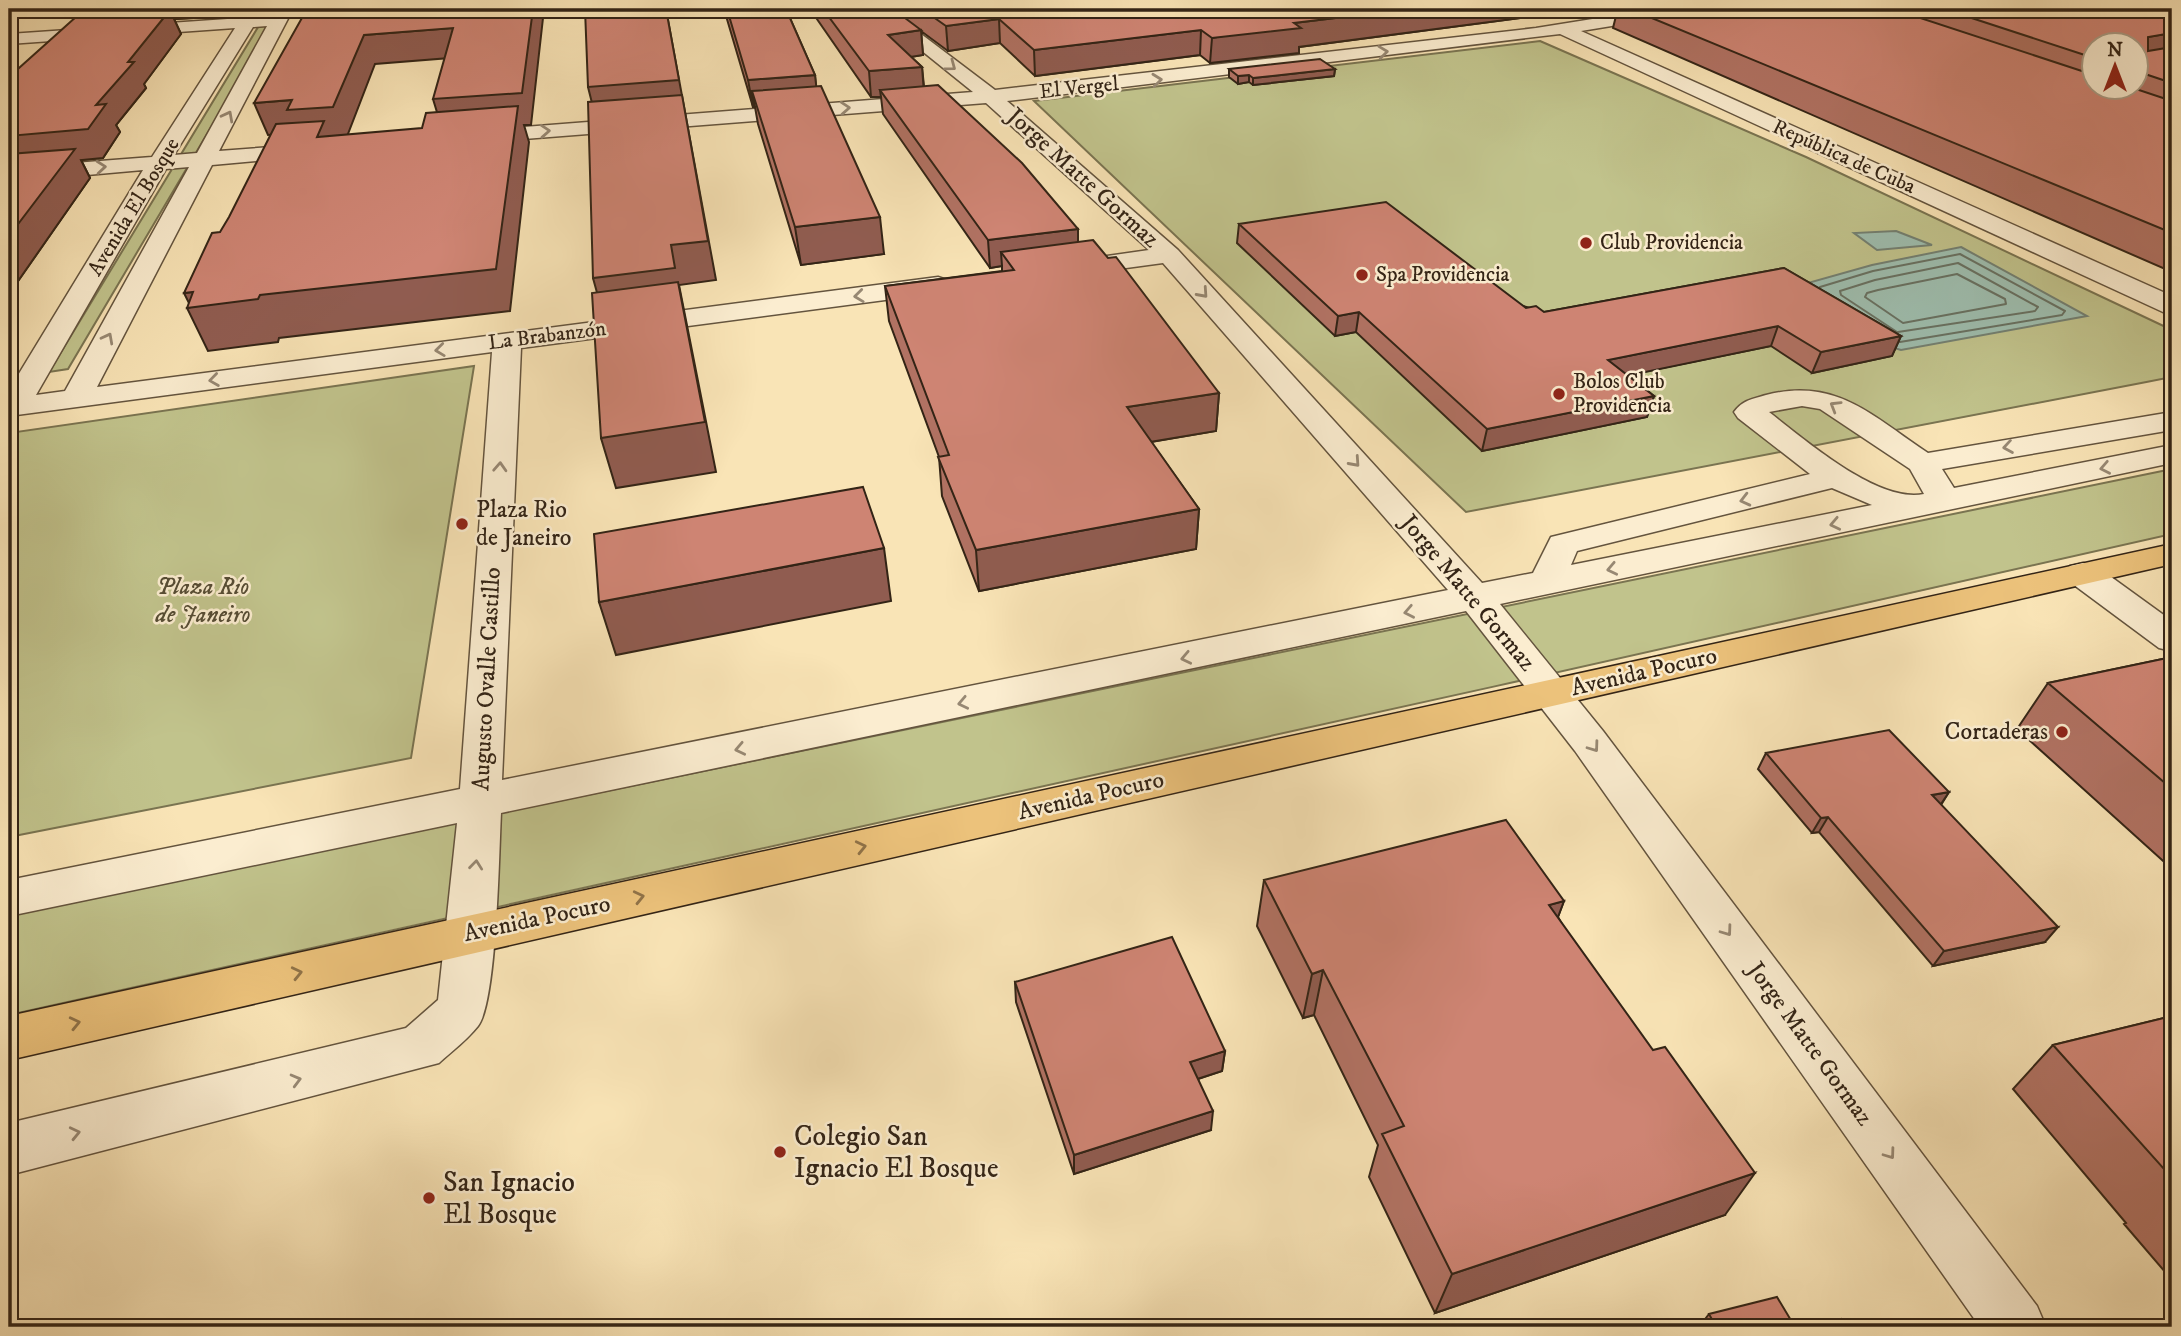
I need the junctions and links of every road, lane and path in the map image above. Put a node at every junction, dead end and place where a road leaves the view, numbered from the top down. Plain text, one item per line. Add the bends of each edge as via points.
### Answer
1 (878, 9) edge
2 (1685, 9) edge
3 (253, 15) edge
4 (288, 16) edge
5 (1534, 16) dead end
6 (1564, 29) junction
7 (9, 40) edge
8 (991, 97) junction
9 (456, 138) edge
10 (332, 148) edge
11 (205, 158) junction
12 (159, 162) junction
13 (9, 175) edge
14 (1169, 255) junction
15 (1044, 271) edge
16 (961, 282) edge
17 (2172, 306) edge
18 (508, 342) junction
19 (76, 398) junction
20 (12, 407) edge
21 (2172, 421) edge
22 (2172, 454) edge
23 (1923, 463) junction
24 (1835, 478) junction
25 (1944, 500) junction
26 (1908, 509) junction
27 (2172, 554) edge
28 (2083, 574) junction
29 (1546, 583) junction
30 (1476, 598) junction
31 (2172, 639) edge
32 (1552, 693) junction
33 (480, 802) junction
34 (9, 898) edge
35 (471, 933) junction
36 (9, 1038) edge
37 (9, 1149) edge
38 (2016, 1327) edge

1 -> 8 street, Jorge Matte Gormaz
2 - 6 street, El Vergel
3 - 4 street
3 - 7 street
3 - 12 street, Avenida El Bosque
11 -> 4 street, Avenida El Bosque
5 - 6 street, República de Cuba
8 -> 6 street, El Vergel
6 - 17 street, República de Cuba
9 -> 8 street, El Vergel
8 - 14 street, Jorge Matte Gormaz
10 - 11 street
11 - 12 street
19 -> 11 street, Avenida El Bosque
13 -> 12 street
12 - 20 street, Avenida El Bosque
14 - 15 street
14 -> 30 street, Jorge Matte Gormaz
16 -> 18 street, La Brabanzón
18 -> 19 street, La Brabanzón
33 -> 18 street, Augusto Ovalle Castillo
19 - 20 street, La Brabanzón
21 -> 23 street
22 -> 25 street
23 -> 24 street via 1817,397 1803,396 1749,412
23 - 25 street
24 - 26 street
24 -> 29 street via 1563,544
25 - 26 street
26 -> 29 street
27 - 28 main road, Avenida Pocuro
28 - 31 street
28 - 32 main road, Avenida Pocuro
29 - 30 street
30 - 32 street, Jorge Matte Gormaz
30 -> 33 street
35 -> 32 main road, Avenida Pocuro
32 -> 38 street, Jorge Matte Gormaz
33 - 34 street
35 -> 33 street, Augusto Ovalle Castillo
36 -> 35 main road, Avenida Pocuro
37 -> 35 street, Augusto Ovalle Castillo via 421,1047 461,1010

